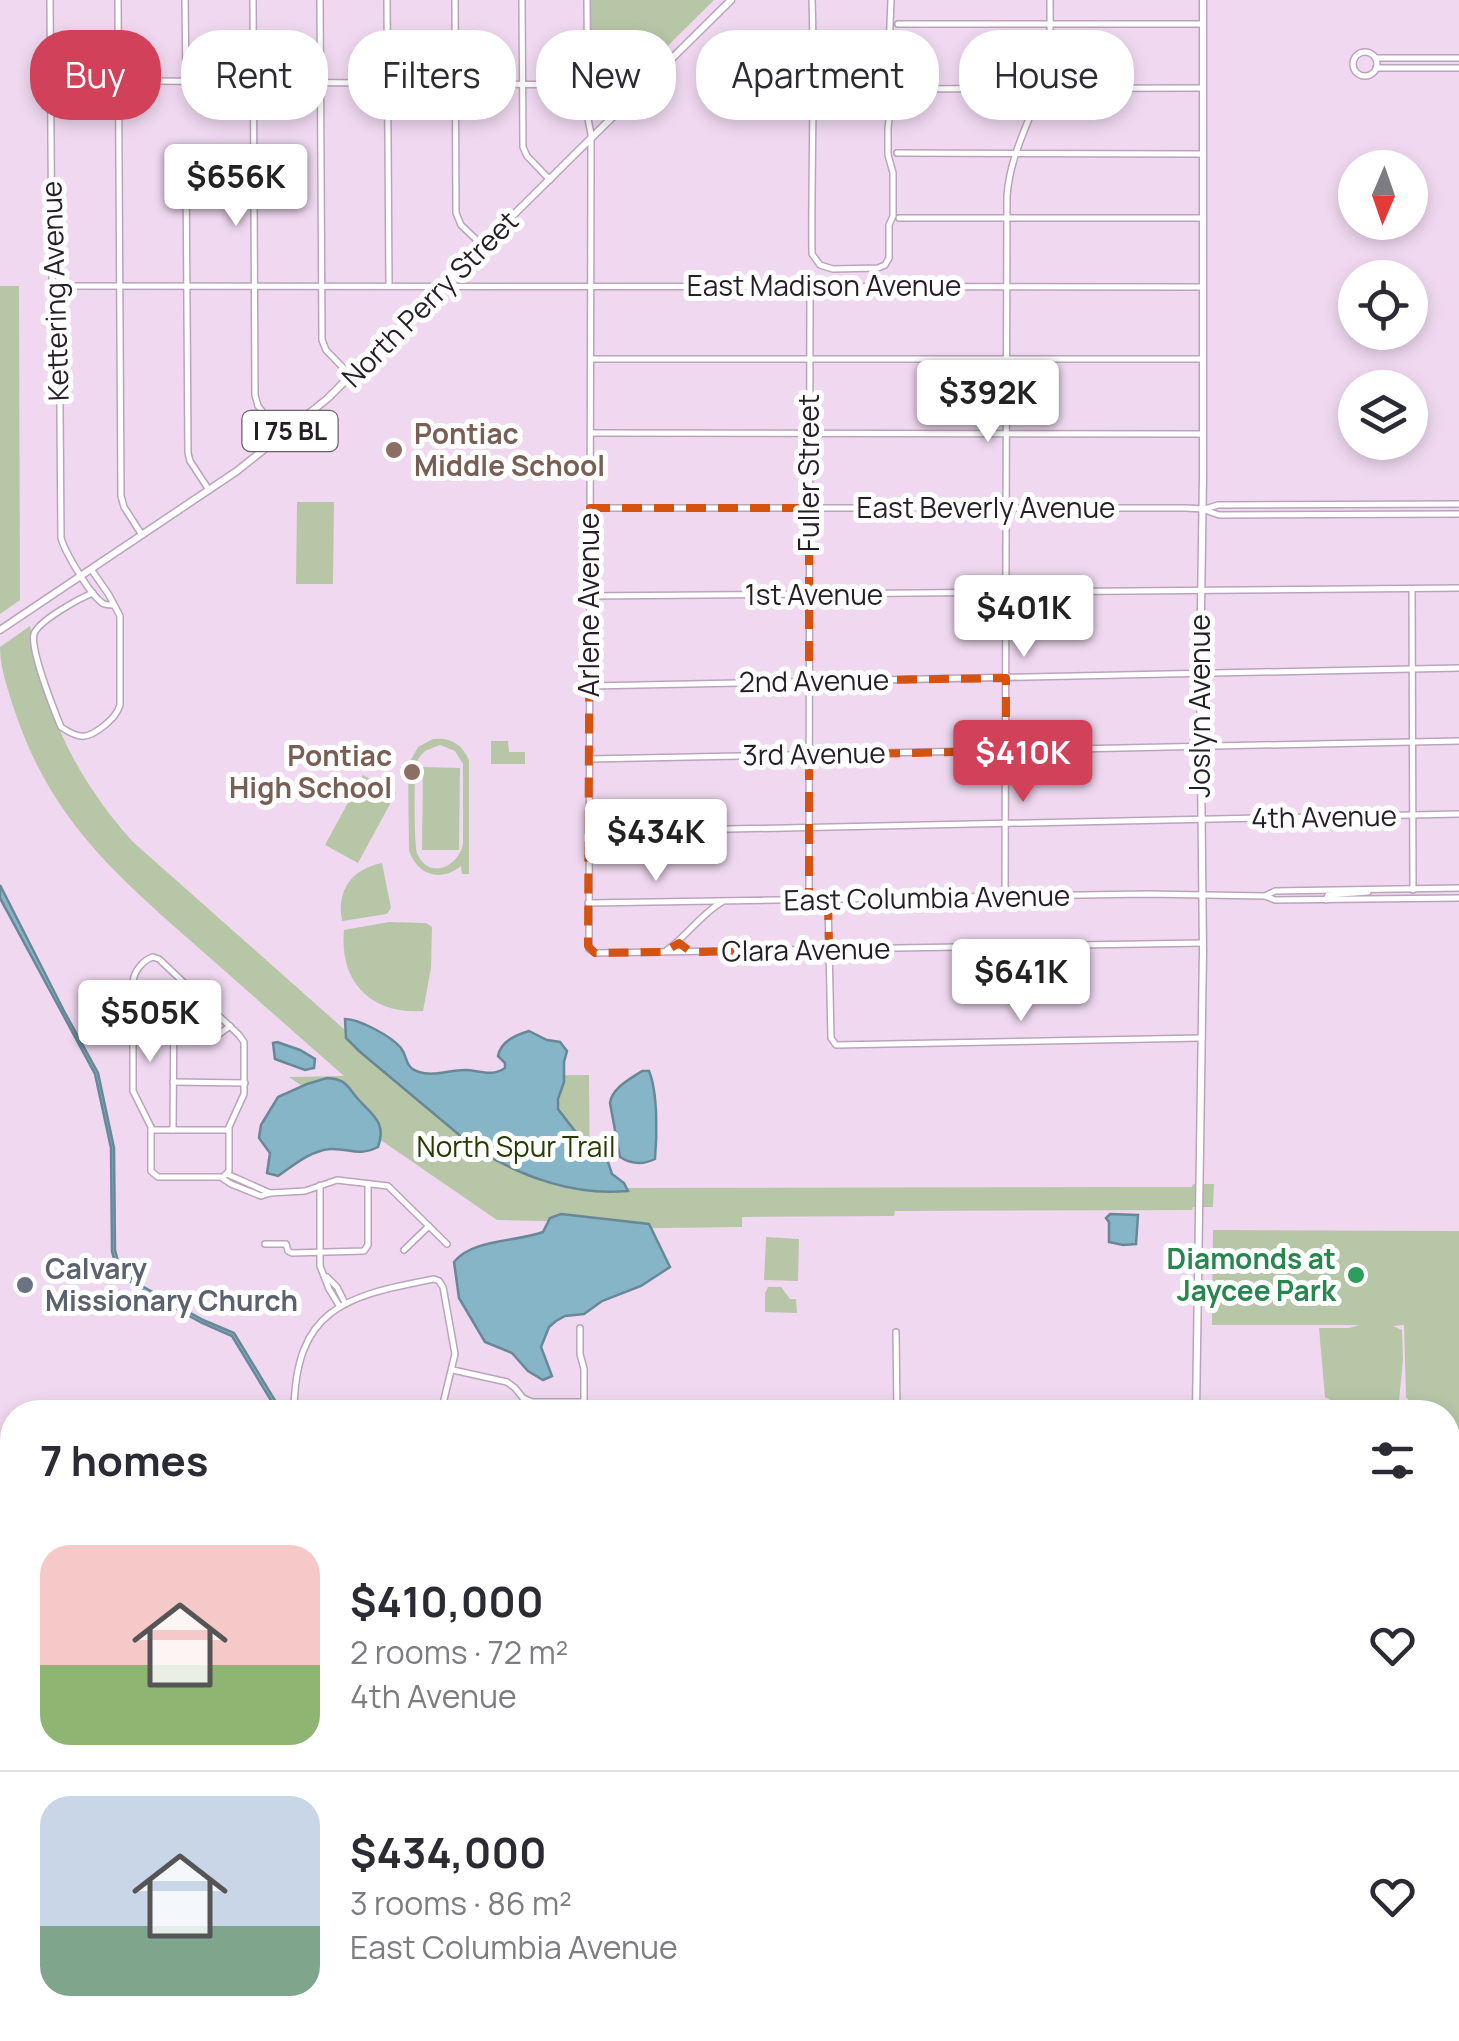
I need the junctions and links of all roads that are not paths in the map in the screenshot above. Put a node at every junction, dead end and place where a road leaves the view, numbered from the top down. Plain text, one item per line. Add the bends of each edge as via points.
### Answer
1 (50, 0) edge
2 (118, 0) edge
3 (185, 0) edge
4 (253, 0) edge
5 (320, 0) edge
6 (387, 0) edge
7 (454, 0) edge
8 (522, 0) edge
9 (587, 0) edge
10 (731, 0) edge
11 (812, 0) edge
12 (891, 0) edge
13 (1050, 0) edge
14 (1203, 0) edge
15 (898, 24) dead end
16 (1050, 24) junction
17 (1203, 24) junction
18 (50, 30) edge
19 (118, 30) edge
20 (185, 30) edge
21 (253, 30) edge
22 (320, 30) edge
23 (387, 30) edge
24 (454, 30) edge
25 (587, 30) edge
26 (1050, 30) edge
27 (1376, 58) junction
28 (1459, 58) edge
29 (1376, 68) junction
30 (1459, 68) edge
31 (516, 84) edge
32 (522, 84) junction
33 (536, 84) edge
34 (1134, 88) edge
35 (1203, 88) junction
36 (51, 120) edge
37 (118, 120) edge
38 (253, 120) edge
39 (320, 120) edge
40 (388, 120) edge
41 (455, 120) edge
42 (588, 120) edge
43 (1028, 120) edge
44 (591, 139) junction
45 (1014, 153) junction
46 (897, 154) dead end
47 (1203, 154) junction
48 (186, 165) dead end
49 (550, 180) junction
50 (899, 218) dead end
51 (1006, 218) junction
52 (1203, 218) junction
53 (484, 246) junction
54 (846, 270) junction
55 (254, 285) junction
56 (322, 285) junction
57 (389, 285) junction
58 (444, 285) junction
59 (59, 286) junction
60 (120, 286) junction
61 (187, 286) junction
62 (591, 286) junction
63 (810, 286) junction
64 (846, 286) junction
65 (1006, 286) junction
66 (1204, 287) junction
67 (590, 359) junction
68 (810, 359) junction
69 (1006, 359) junction
70 (1203, 359) junction
71 (352, 376) junction
72 (590, 433) junction
73 (810, 434) junction
74 (1006, 434) junction
75 (1203, 434) junction
76 (283, 436) junction
77 (210, 490) junction
78 (1459, 504) edge
79 (590, 508) junction
80 (809, 508) junction
81 (1006, 508) junction
82 (1202, 509) junction
83 (1459, 514) edge
84 (142, 535) junction
85 (91, 569) junction
86 (82, 575) junction
87 (1412, 588) junction
88 (1459, 588) edge
89 (93, 592) junction
90 (1200, 592) junction
91 (1006, 593) junction
92 (809, 595) junction
93 (590, 596) junction
94 (113, 605) junction
95 (0, 630) edge
96 (1459, 668) edge
97 (1412, 669) junction
98 (1200, 674) junction
99 (1006, 678) junction
100 (810, 681) junction
101 (589, 686) junction
102 (1459, 741) edge
103 (1412, 742) junction
104 (1200, 747) junction
105 (1006, 751) junction
106 (810, 754) junction
107 (589, 759) junction
108 (1459, 814) edge
109 (1413, 815) junction
110 (1200, 820) junction
111 (1006, 822) junction
112 (809, 826) junction
113 (588, 832) junction
114 (1380, 890) junction
115 (1412, 890) junction
116 (1459, 894) edge
117 (1202, 895) junction
118 (1265, 896) junction
119 (1006, 897) junction
120 (697, 900) junction
121 (809, 900) junction
122 (828, 900) junction
123 (1326, 900) junction
124 (588, 902) junction
125 (723, 902) junction
126 (702, 917) junction
127 (685, 936) junction
128 (1204, 943) junction
129 (590, 950) joint
130 (829, 950) junction
131 (664, 952) junction
132 (691, 952) junction
133 (184, 983) junction
134 (230, 1026) junction
135 (174, 1035) junction
136 (1202, 1038) junction
137 (173, 1082) junction
138 (244, 1082) junction
139 (152, 1130) junction
140 (173, 1130) junction
141 (229, 1130) junction
142 (225, 1176) junction
143 (368, 1184) junction
144 (320, 1185) junction
145 (429, 1226) junction
146 (265, 1244) dead end
147 (447, 1244) dead end
148 (404, 1250) dead end
149 (320, 1253) junction
150 (342, 1305) junction
151 (580, 1328) dead end
152 (896, 1332) dead end
153 (453, 1370) junction
154 (294, 1400) edge
155 (445, 1400) edge
156 (528, 1400) edge
157 (584, 1400) edge
158 (897, 1400) edge
159 (1196, 1400) edge

1 - 18 street, Kettering Avenue
2 - 19 street
3 - 20 street
4 - 21 street
5 - 22 street
6 - 23 street
7 - 24 street
8 - 32 street
9 - 25 street, Arlene Avenue
10 - 44 main road, North Perry Street / I 75 BL
11 - 54 street via 812,254 826,268
12 - 54 street via 889,258 878,268
13 - 16 street
14 - 17 main road, Joslyn Avenue
15 - 16 street
16 - 17 street
16 - 26 street
17 - 35 main road, Joslyn Avenue
27 - 28 street
27 - 29 street
27 - 29 street via 1363,51 1352,63 1362,76
29 - 30 street
31 - 32 street
32 - 33 street
32 - 49 street via 523,148
34 - 35 street
35 - 47 main road, Joslyn Avenue
36 - 59 street, Kettering Avenue via 52,279
37 - 60 street
38 - 55 street
39 - 56 street
40 - 57 street
41 - 53 street via 456,213
42 - 44 street, Arlene Avenue
43 - 45 street
44 - 49 main road, North Perry Street / I 75 BL
44 - 62 street, Arlene Avenue
45 - 46 street
45 - 47 street
45 - 51 street
47 - 52 main road, Joslyn Avenue
48 - 61 street
49 - 53 main road, North Perry Street / I 75 BL
50 - 51 street
51 - 52 street
51 - 65 street
52 - 66 main road, Joslyn Avenue
53 - 58 main road, North Perry Street / I 75 BL
54 - 64 street
55 - 56 street, East Madison Avenue
55 - 61 street, East Madison Avenue
55 - 76 street via 255,398
56 - 57 street, East Madison Avenue
56 - 71 street via 323,344
57 - 58 street, East Madison Avenue
58 - 62 street, East Madison Avenue
58 - 71 main road, North Perry Street / I 75 BL
59 - 60 street, East Madison Avenue
59 - 86 street, Kettering Avenue via 60,538
60 - 61 street, East Madison Avenue
60 - 84 street via 121,498
61 - 77 street via 188,452
62 - 63 street, East Madison Avenue
62 - 67 street, Arlene Avenue
63 - 64 street, East Madison Avenue
63 - 68 street, Fuller Street
64 - 65 street, East Madison Avenue
65 - 66 street, East Madison Avenue
65 - 69 street
66 - 70 main road, Joslyn Avenue
67 - 68 street
67 - 72 street, Arlene Avenue
68 - 69 street
68 - 73 street, Fuller Street
69 - 70 street
69 - 74 street
70 - 75 main road, Joslyn Avenue
71 - 76 main road, North Perry Street / I 75 BL
72 - 73 street
72 - 79 street, Arlene Avenue
73 - 74 street
73 - 80 street, Fuller Street
74 - 75 street
74 - 81 street
75 - 82 main road, Joslyn Avenue
76 - 77 main road, North Perry Street / I 75 BL
77 - 84 main road, North Perry Street / I 75 BL
78 - 82 street
79 - 80 street, East Beverly Avenue
79 - 93 street, Arlene Avenue
80 - 81 street, East Beverly Avenue
80 - 92 street, Fuller Street
81 - 82 street, East Beverly Avenue
81 - 91 street
82 - 83 street via 1220,515
82 - 90 main road, Joslyn Avenue
84 - 85 main road, North Perry Street / I 75 BL
85 - 86 main road, North Perry Street / I 75 BL
85 - 94 street
86 - 89 street, Kettering Avenue
86 - 95 main road, North Perry Street / I 75 BL
87 - 88 street, 1st Avenue
87 - 90 street, 1st Avenue
87 - 97 street
89 - 94 street
89 - 94 street via 40,626 34,638 60,723 86,738 119,707 120,618
90 - 91 street, 1st Avenue
90 - 98 main road, Joslyn Avenue
91 - 92 street, 1st Avenue
91 - 99 street
92 - 93 street, 1st Avenue
92 - 100 street, Fuller Street
93 - 101 street, Arlene Avenue
96 - 97 street, 2nd Avenue
97 - 98 street, 2nd Avenue
97 - 103 street
98 - 99 street, 2nd Avenue
98 - 104 main road, Joslyn Avenue
99 - 100 street, 2nd Avenue
99 - 105 street
100 - 101 street, 2nd Avenue
100 - 106 street, Fuller Street
101 - 107 street, Arlene Avenue
102 - 103 street, 3rd Avenue
103 - 104 street, 3rd Avenue
103 - 109 street
104 - 105 street, 3rd Avenue
104 - 110 main road, Joslyn Avenue
105 - 106 street, 3rd Avenue
105 - 111 street
106 - 107 street, 3rd Avenue
106 - 112 street, Fuller Street
107 - 113 street, Arlene Avenue
108 - 109 street, 4th Avenue
109 - 110 street, 4th Avenue
109 - 115 street
110 - 111 street, 4th Avenue
110 - 117 main road, Joslyn Avenue
111 - 112 street, 4th Avenue
111 - 119 street
112 - 113 street, 4th Avenue
112 - 121 street, Fuller Street
113 - 124 street, Arlene Avenue
114 - 115 street, East Columbia Avenue
114 - 118 street, East Columbia Avenue
114 - 123 street, East Columbia Avenue
115 - 116 street, East Columbia Avenue
116 - 123 street, East Columbia Avenue
117 - 118 street, East Columbia Avenue
117 - 119 street, East Columbia Avenue
117 - 128 main road, Joslyn Avenue
118 - 123 street, East Columbia Avenue
119 - 122 street, East Columbia Avenue
120 - 124 street, East Columbia Avenue
120 - 125 street, East Columbia Avenue
120 - 126 street
121 - 122 street, East Columbia Avenue
121 - 125 street, East Columbia Avenue
122 - 130 street
124 - 129 street, Arlene Avenue
125 - 126 street
126 - 127 street
127 - 131 street
127 - 132 street
128 - 130 street, Clara Avenue
128 - 136 main road, Joslyn Avenue
129 - 131 street, Clara Avenue
130 - 132 street, Clara Avenue
130 - 136 street via 833,1043
131 - 132 street, Clara Avenue
133 - 134 street
133 - 135 street via 174,997
133 - 139 street via 155,957 134,977 133,1091
134 - 135 street via 218,1035
134 - 138 street via 244,1044
135 - 137 street
136 - 159 main road, Joslyn Avenue
137 - 138 street
137 - 140 street
138 - 141 street
139 - 140 street
139 - 142 street via 153,1175
140 - 141 street
141 - 142 street
142 - 144 street via 270,1193
143 - 144 street
143 - 145 street via 391,1188
143 - 149 street via 366,1249
144 - 149 street
145 - 147 street
145 - 148 street
146 - 149 street
149 - 150 street
150 - 153 street via 440,1281 455,1344
150 - 154 street via 302,1351
151 - 157 street
152 - 158 street
153 - 155 street
153 - 156 street via 507,1382

